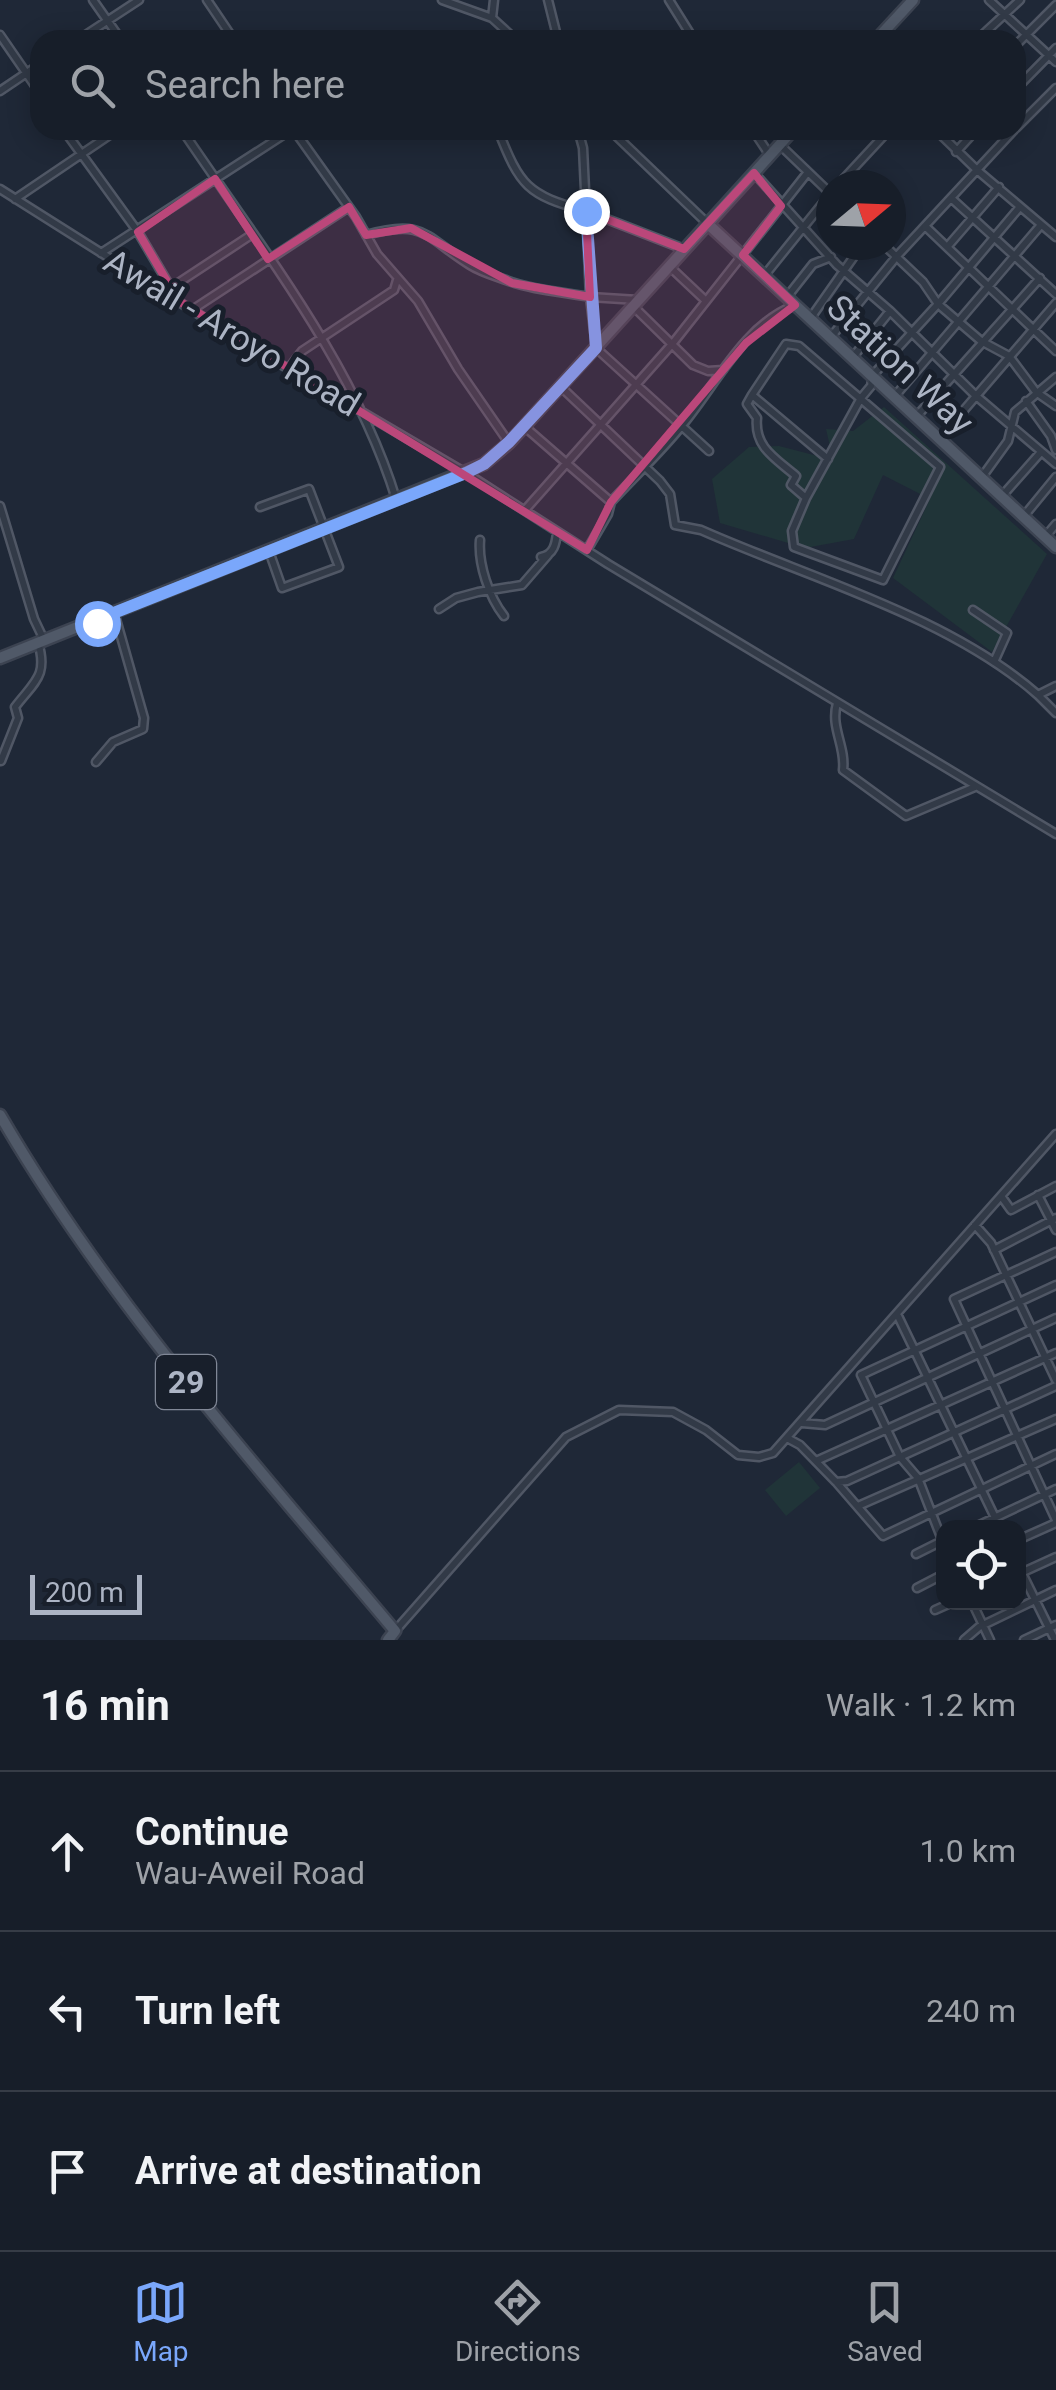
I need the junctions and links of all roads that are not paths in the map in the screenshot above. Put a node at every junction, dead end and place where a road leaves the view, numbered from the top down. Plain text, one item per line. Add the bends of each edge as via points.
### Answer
1 (94, 0) edge
2 (139, 0) edge
3 (207, 0) edge
4 (442, 0) edge
5 (494, 0) edge
6 (548, 0) edge
7 (669, 0) edge
8 (912, 0) edge
9 (990, 0) edge
10 (1020, 0) edge
11 (1056, 5) edge
12 (1004, 13) junction
13 (492, 18) junction
14 (108, 21) junction
15 (94, 30) edge
16 (114, 30) edge
17 (227, 30) edge
18 (505, 30) edge
19 (556, 30) edge
20 (688, 30) edge
21 (885, 30) edge
22 (987, 30) edge
23 (1023, 30) edge
24 (1027, 34) joint
25 (0, 35) edge
26 (1056, 48) edge
27 (1048, 56) junction
28 (1056, 62) edge
29 (30, 70) edge
30 (26, 73) junction
31 (1026, 78) edge
32 (30, 79) edge
33 (1056, 88) edge
34 (0, 91) edge
35 (1026, 118) edge
36 (71, 140) edge
37 (102, 140) edge
38 (189, 140) edge
39 (277, 140) edge
40 (300, 140) edge
41 (502, 140) edge
42 (581, 140) edge
43 (620, 140) edge
44 (760, 140) edge
45 (785, 140) edge
46 (880, 140) edge
47 (945, 140) edge
48 (967, 140) edge
49 (1005, 140) edge
50 (780, 145) junction
51 (956, 152) junction
52 (80, 154) junction
53 (770, 156) junction
54 (852, 170) edge
55 (977, 170) junction
56 (808, 172) junction
57 (754, 173) junction
58 (216, 179) junction
59 (816, 179) edge
60 (999, 187) junction
61 (0, 190) edge
62 (952, 198) junction
63 (15, 199) junction
64 (782, 206) junction
65 (349, 207) junction
66 (1019, 208) junction
67 (586, 211) junction
68 (816, 212) edge
69 (973, 218) junction
70 (708, 224) junction
71 (1040, 226) junction
72 (926, 227) junction
73 (802, 229) junction
74 (138, 232) junction
75 (366, 234) junction
76 (252, 235) junction
77 (1056, 237) edge
78 (995, 238) junction
79 (816, 243) edge
80 (948, 246) junction
81 (906, 247) edge
82 (684, 249) junction
83 (101, 253) junction
84 (743, 255) junction
85 (1016, 256) junction
86 (268, 259) junction
87 (823, 260) edge
88 (834, 260) edge
89 (852, 260) edge
90 (894, 260) edge
91 (901, 260) edge
92 (669, 266) junction
93 (968, 268) junction
94 (844, 271) junction
95 (764, 276) junction
96 (1040, 278) junction
97 (397, 280) junction
98 (988, 288) junction
99 (167, 290) junction
100 (869, 292) junction
101 (1056, 294) edge
102 (590, 297) junction
103 (706, 301) junction
104 (790, 302) junction
105 (635, 303) junction
106 (1056, 303) edge
107 (938, 304) junction
108 (1010, 309) junction
109 (192, 310) junction
110 (890, 311) junction
111 (810, 320) junction
112 (960, 323) junction
113 (1032, 330) junction
114 (911, 332) junction
115 (831, 337) junction
116 (322, 338) junction
117 (981, 341) junction
118 (673, 343) junction
119 (1055, 347) edge
120 (596, 348) junction
121 (932, 353) junction
122 (1009, 356) junction
123 (852, 358) junction
124 (289, 368) junction
125 (724, 370) junction
126 (953, 372) junction
127 (873, 375) junction
128 (1056, 377) edge
129 (637, 382) junction
130 (560, 386) junction
131 (1036, 392) junction
132 (752, 395) junction
133 (975, 396) junction
134 (894, 397) junction
135 (861, 398) junction
136 (1026, 401) junction
137 (1056, 406) edge
138 (364, 414) junction
139 (916, 417) junction
140 (600, 425) junction
141 (524, 426) junction
142 (682, 426) junction
143 (1011, 428) junction
144 (940, 439) junction
145 (509, 442) junction
146 (1056, 450) edge
147 (710, 451) dead end
148 (1040, 452) junction
149 (828, 459) junction
150 (566, 463) junction
151 (1056, 464) edge
152 (645, 465) junction
153 (466, 473) junction
154 (982, 477) junction
155 (1056, 477) edge
156 (1002, 496) junction
157 (806, 498) junction
158 (396, 500) junction
159 (611, 502) junction
160 (0, 506) edge
161 (260, 506) dead end
162 (525, 510) junction
163 (1023, 517) junction
164 (1056, 524) edge
165 (324, 530) junction
166 (557, 530) junction
167 (1045, 537) junction
168 (480, 540) dead end
169 (1056, 547) edge
170 (587, 550) junction
171 (269, 551) junction
172 (490, 591) junction
173 (439, 609) dead end
174 (973, 610) dead end
175 (114, 612) junction
176 (504, 616) dead end
177 (41, 641) junction
178 (0, 658) edge
179 (994, 662) junction
180 (1056, 686) edge
181 (1038, 695) junction
182 (837, 703) junction
183 (1056, 713) edge
184 (1, 761) edge
185 (96, 762) dead end
186 (976, 786) junction
187 (1056, 834) edge
188 (0, 1115) edge
189 (1056, 1134) edge
190 (1056, 1186) edge
191 (1038, 1195) junction
192 (1000, 1196) junction
193 (1054, 1220) edge
194 (975, 1225) junction
195 (1056, 1230) edge
196 (994, 1250) junction
197 (1056, 1252) edge
198 (1006, 1275) junction
199 (1056, 1285) edge
200 (1019, 1302) junction
201 (897, 1314) junction
202 (1056, 1318) edge
203 (966, 1326) junction
204 (1031, 1329) junction
205 (913, 1350) junction
206 (1056, 1353) edge
207 (979, 1355) junction
208 (1046, 1358) junction
209 (927, 1378) junction
210 (992, 1382) junction
211 (1056, 1383) edge
212 (874, 1402) junction
213 (940, 1405) junction
214 (1004, 1409) junction
215 (1056, 1419) edge
216 (802, 1423) junction
217 (886, 1429) junction
218 (954, 1432) junction
219 (1017, 1437) junction
220 (787, 1438) junction
221 (1056, 1454) edge
222 (900, 1457) junction
223 (967, 1460) junction
224 (816, 1461) junction
225 (1031, 1466) junction
226 (918, 1478) junction
227 (836, 1482) junction
228 (1056, 1489) edge
229 (982, 1490) junction
230 (1044, 1494) junction
231 (858, 1506) junction
232 (932, 1512) junction
233 (996, 1518) junction
234 (992, 1520) edge
235 (1056, 1522) edge
236 (936, 1523) edge
237 (1026, 1536) edge
238 (936, 1545) edge
239 (916, 1554) dead end
240 (1056, 1557) edge
241 (1026, 1569) edge
242 (936, 1578) edge
243 (1026, 1582) edge
244 (917, 1588) dead end
245 (1056, 1590) edge
246 (1036, 1599) junction
247 (976, 1610) edge
248 (983, 1625) junction
249 (1053, 1626) edge
250 (392, 1636) edge
251 (964, 1640) edge
252 (990, 1640) edge
253 (1024, 1640) edge
254 (1055, 1640) edge

1 - 14 street
2 - 14 street
3 - 17 street
4 - 13 street
5 - 13 street
6 - 19 street
7 - 20 street
8 - 21 main road
9 - 12 street
10 - 12 street
11 - 24 street
12 - 22 street
12 - 23 street
13 - 18 street
14 - 15 street
14 - 16 street
24 - 27 street
25 - 30 street
26 - 27 street
27 - 28 street
27 - 31 street
29 - 30 street
30 - 32 street
30 - 34 street
33 - 35 street
36 - 52 street
37 - 52 street
38 - 58 street
39 - 58 street
40 - 65 street
41 - 67 street via 517,176 550,201
42 - 67 street
43 - 70 street
44 - 53 street
45 - 50 main road
46 - 54 street
47 - 51 street
48 - 51 street
49 - 55 street
50 - 53 main road
50 - 56 street
51 - 55 street
52 - 63 street
52 - 74 street
53 - 57 main road
55 - 60 street
55 - 62 street
56 - 59 street
56 - 64 street
57 - 64 street
57 - 70 main road
58 - 74 street
58 - 76 street
60 - 66 street
60 - 69 street
61 - 63 street, Awail - Aroyo Road
62 - 69 street
62 - 72 street
63 - 83 street, Awail - Aroyo Road
64 - 73 street
64 - 84 street
65 - 75 street
65 - 86 street
66 - 71 street
66 - 78 street
67 - 82 street
67 - 102 street
68 - 73 street
69 - 78 street
69 - 80 street
70 - 82 main road
70 - 84 main road, Station Way
71 - 77 street
71 - 85 street
72 - 80 street
72 - 81 street
73 - 79 street
73 - 95 street
74 - 83 street
74 - 99 street
75 - 97 street
75 - 102 street via 410,228 512,283
76 - 86 street
76 - 99 street
78 - 85 street
78 - 93 street
80 - 93 street
82 - 92 main road
83 - 99 street, Awail - Aroyo Road
84 - 95 main road, Station Way
84 - 103 street
85 - 96 street
85 - 98 street
86 - 109 street
86 - 116 street
87 - 104 street via 813,264
88 - 94 street
89 - 94 street
90 - 100 street
91 - 107 street
92 - 103 street
92 - 105 main road
93 - 98 street
93 - 107 street
94 - 100 street
94 - 111 street
95 - 104 main road, Station Way
96 - 101 street
96 - 108 street
97 - 116 street via 394,290
97 - 145 street via 418,301
98 - 108 street
98 - 112 street
99 - 109 street, Awail - Aroyo Road
100 - 110 street
100 - 115 street
102 - 105 street
102 - 120 street
103 - 118 street
104 - 111 main road, Station Way
104 - 125 street
105 - 118 street
105 - 120 main road
106 - 113 street
107 - 112 street
107 - 114 street
108 - 113 street
108 - 117 street
109 - 124 street, Awail - Aroyo Road
110 - 114 street
110 - 123 street
111 - 115 main road, Station Way
112 - 117 street
112 - 121 street
113 - 119 street
113 - 122 street
114 - 121 street
114 - 127 street
115 - 123 main road, Station Way
116 - 124 street
116 - 138 street
117 - 122 street
117 - 126 street
118 - 125 street via 693,366
118 - 129 street
120 - 129 street
120 - 130 main road
121 - 126 street
121 - 134 street
122 - 131 street
122 - 133 street
123 - 127 main road, Station Way
124 - 138 street, Awail - Aroyo Road
125 - 142 street
126 - 133 street
126 - 139 street
127 - 134 main road, Station Way
127 - 135 street
128 - 131 street
129 - 140 street
129 - 142 street
130 - 140 street
130 - 141 main road
131 - 136 street
131 - 137 street
132 - 135 street via 792,342
132 - 149 street
132 - 157 street via 747,404 757,418 760,444 796,476 791,485
133 - 143 street
133 - 144 street
134 - 139 main road, Station Way
135 - 149 street
135 - 157 street via 940,467 884,580 794,547 792,531
136 - 143 street via 1014,412
136 - 146 street
138 - 153 street, Awail - Aroyo Road
138 - 158 street
139 - 144 main road, Station Way
140 - 150 street
140 - 152 street
141 - 145 main road
141 - 150 street
142 - 147 street
142 - 152 street
143 - 148 street
143 - 154 street
144 - 154 main road, Station Way
145 - 153 main road
148 - 151 street
148 - 156 street
149 - 157 street
150 - 159 street
150 - 162 street
152 - 159 street
152 - 179 street via 670,494 676,526 701,530 866,597
153 - 158 main road
153 - 162 street, Awail - Aroyo Road
154 - 156 main road, Station Way
155 - 163 street
156 - 163 main road, Station Way
158 - 165 main road
159 - 170 street
160 - 177 street
161 - 165 street via 308,489
162 - 166 street, Awail - Aroyo Road
163 - 167 main road, Station Way
164 - 167 street
165 - 171 main road
165 - 171 street via 339,567 282,588
166 - 170 street, Awail - Aroyo Road
166 - 172 street via 554,547 522,585
167 - 169 main road, Station Way
168 - 172 street
170 - 182 street, Awail - Aroyo Road
171 - 175 main road
172 - 173 street
172 - 176 street
174 - 179 street via 1007,633
175 - 177 main road
175 - 185 street via 144,718 142,729 113,742
177 - 178 main road
177 - 184 street via 44,663 15,707 18,718
179 - 181 street
180 - 181 street
181 - 183 street
182 - 186 street, Awail - Aroyo Road
182 - 186 street via 842,770 906,816
186 - 187 street, Awail - Aroyo Road
188 - 250 main road, 29 via 86,1252
189 - 192 street
190 - 191 street
191 - 192 street via 1011,1210
191 - 193 street
192 - 194 street
193 - 195 street
193 - 196 street
194 - 196 street
194 - 201 street
196 - 198 street
197 - 198 street
198 - 200 street
198 - 203 street via 954,1299
199 - 200 street
200 - 203 street
200 - 204 street
201 - 205 street
201 - 216 street
202 - 204 street
203 - 205 street
203 - 207 street
204 - 207 street
204 - 208 street
205 - 209 street
205 - 212 street via 862,1375
206 - 208 street
207 - 209 street
207 - 210 street
208 - 210 street
208 - 211 street
209 - 212 street
209 - 213 street
210 - 213 street
210 - 214 street
211 - 214 street
212 - 216 street via 825,1425
212 - 217 street
213 - 217 street
213 - 218 street
214 - 218 street
214 - 219 street
215 - 219 street
216 - 220 street
217 - 222 street
217 - 224 street
218 - 222 street
218 - 223 street
219 - 223 street
219 - 225 street
220 - 224 street
220 - 250 street via 768,1456 748,1458 674,1412 619,1410 566,1437
221 - 225 street
222 - 226 street
222 - 227 street
223 - 226 street
223 - 229 street
224 - 227 street
225 - 229 street
225 - 230 street
226 - 231 street
226 - 232 street
227 - 231 street
228 - 230 street
229 - 232 street
229 - 233 street
230 - 233 street
230 - 235 street
231 - 232 street via 883,1536
232 - 236 street
233 - 234 street
235 - 237 street
238 - 239 street
240 - 241 street
242 - 244 street
243 - 246 street
245 - 246 street
246 - 248 street
246 - 249 street
247 - 248 street
248 - 251 street
248 - 252 street
249 - 253 street
249 - 254 street

